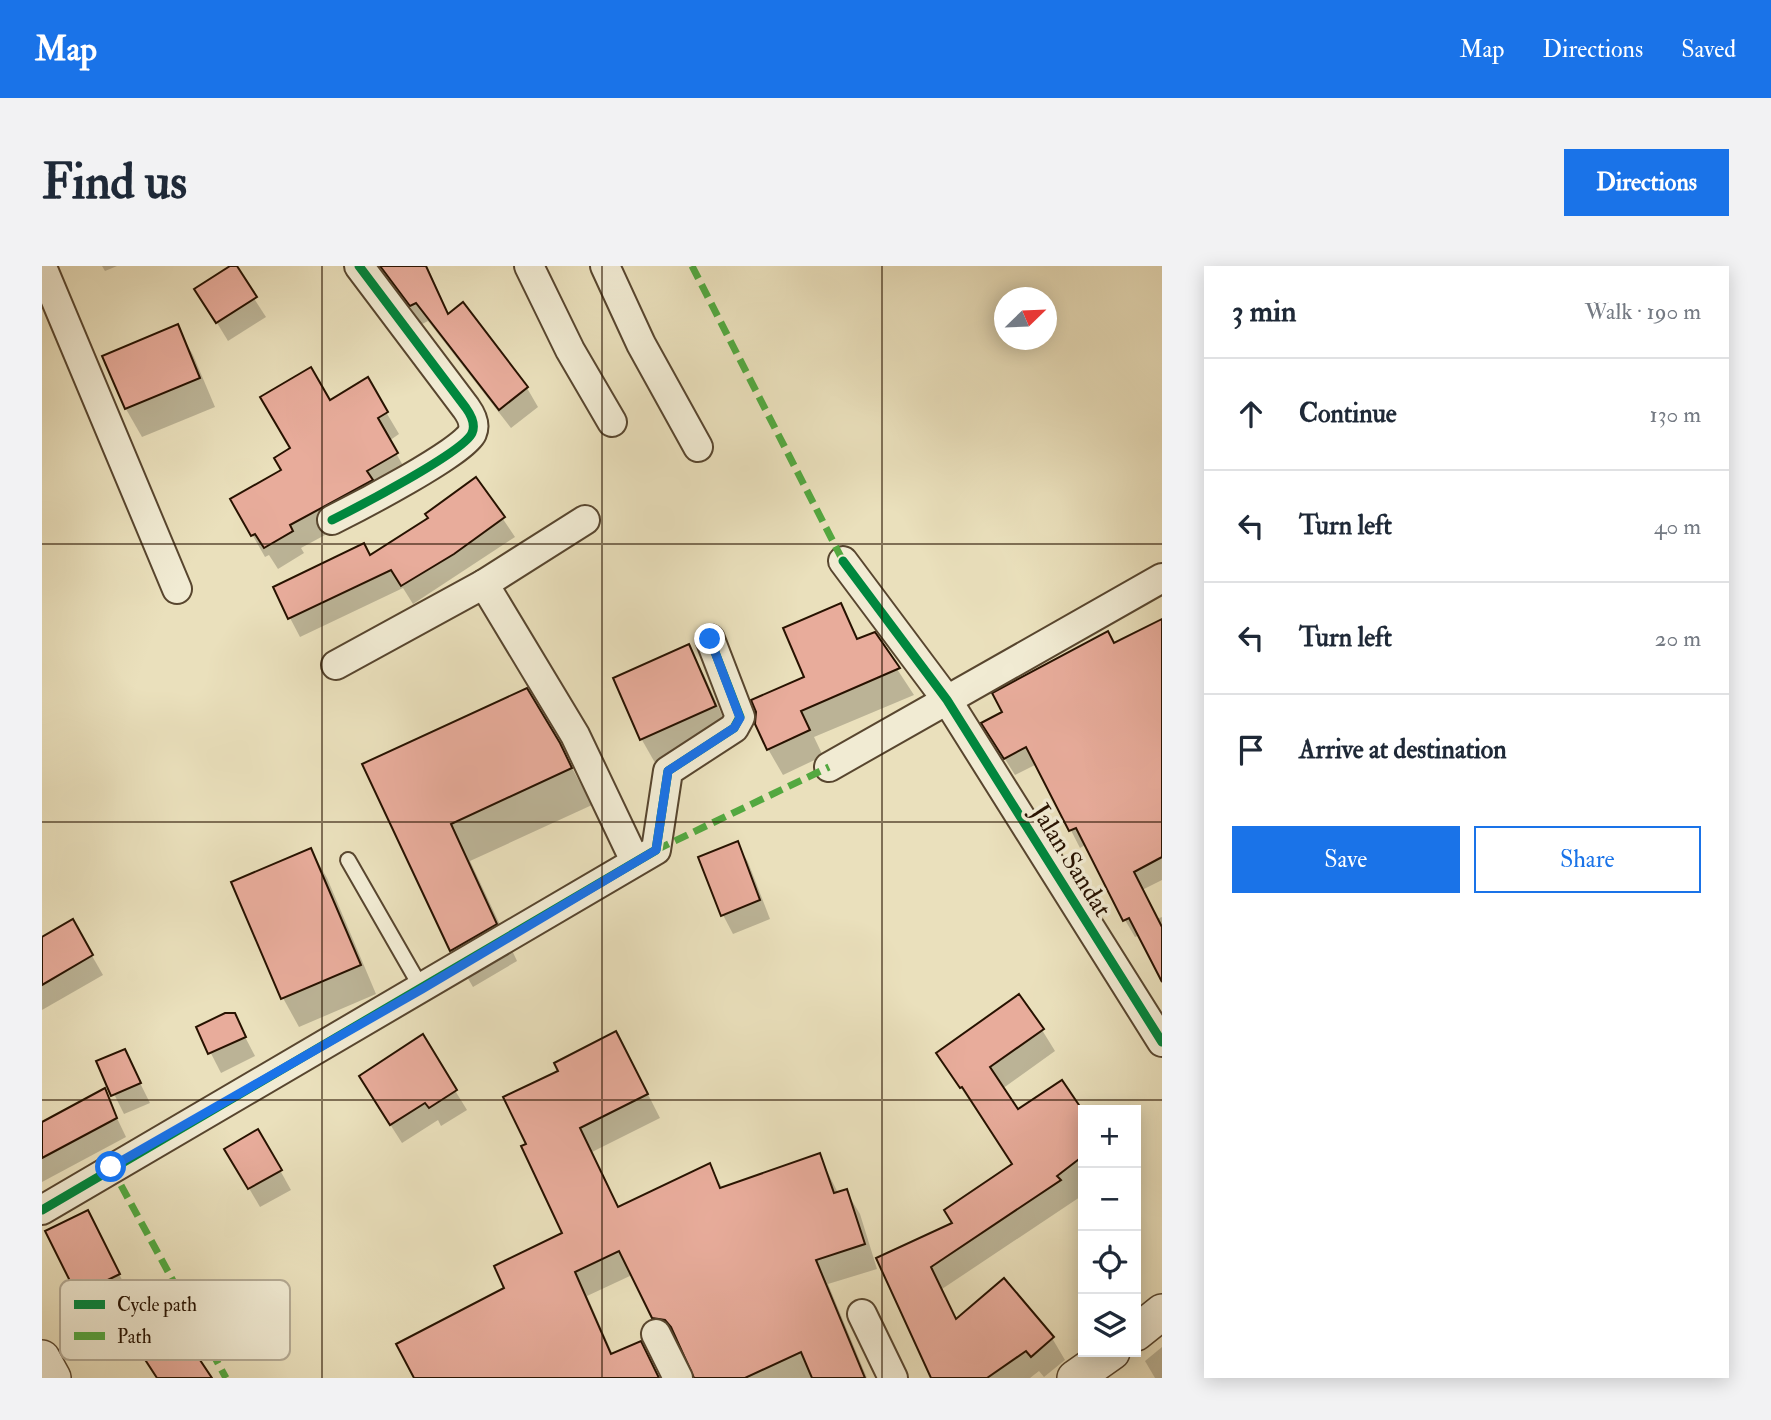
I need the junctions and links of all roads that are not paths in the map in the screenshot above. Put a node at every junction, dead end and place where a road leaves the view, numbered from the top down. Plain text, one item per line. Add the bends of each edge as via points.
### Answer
1 (359, 266) edge
2 (529, 266) edge
3 (604, 266) edge
4 (42, 267) edge
5 (612, 422) dead end
6 (698, 447) dead end
7 (332, 520) dead end
8 (585, 520) dead end
9 (843, 561) dead end
10 (484, 584) junction
11 (1159, 586) edge
12 (177, 589) dead end
13 (710, 639) dead end
14 (336, 665) dead end
15 (947, 700) junction
16 (829, 767) dead end
17 (348, 860) dead end
18 (635, 861) junction
19 (422, 989) junction
20 (1162, 1042) edge
21 (42, 1210) edge
22 (1162, 1312) edge
23 (862, 1314) dead end
24 (1141, 1329) edge
25 (656, 1334) dead end
26 (1105, 1357) edge
27 (42, 1358) edge
28 (53, 1378) edge
29 (678, 1378) edge
30 (893, 1378) edge
31 (1075, 1378) edge

1 - 7 street via 466,408 473,429 460,445 400,485
2 - 5 street via 570,351
3 - 6 street via 640,344
4 - 12 street
8 - 10 street
9 - 15 street, Jalan Sandat
10 - 14 street
10 - 18 street via 575,736
11 - 15 street
13 - 18 street via 740,718 734,728 668,771 656,850
15 - 16 street
15 - 20 street, Jalan Sandat
17 - 19 lane
18 - 19 street
19 - 21 street
22 - 24 street
23 - 30 street
25 - 29 street
26 - 31 street
27 - 28 street

